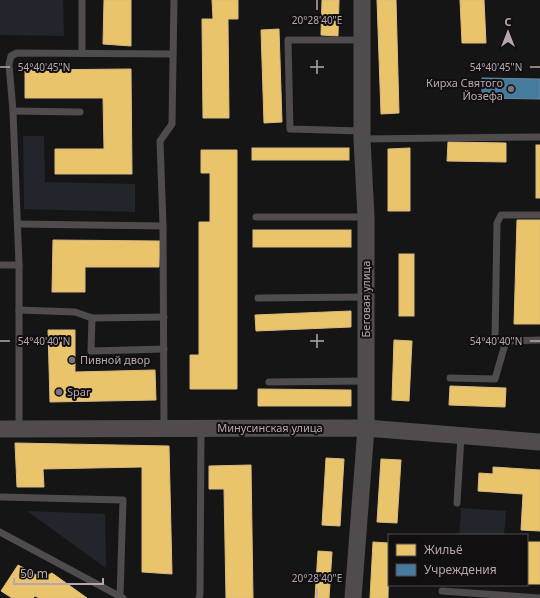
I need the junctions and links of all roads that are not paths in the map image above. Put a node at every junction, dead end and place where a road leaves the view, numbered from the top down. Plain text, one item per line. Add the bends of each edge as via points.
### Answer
1 (82, 0) edge
2 (174, 0) edge
3 (362, 0) edge
4 (362, 40) junction
5 (82, 53) junction
6 (173, 54) junction
7 (13, 111) junction
8 (80, 112) dead end
9 (362, 135) junction
10 (540, 137) edge
11 (540, 215) edge
12 (256, 217) dead end
13 (366, 217) junction
14 (18, 224) junction
15 (163, 226) junction
16 (0, 265) edge
17 (19, 265) junction
18 (366, 297) junction
19 (258, 298) dead end
20 (19, 310) junction
21 (164, 316) junction
22 (92, 318) junction
23 (474, 339) dead end
24 (495, 340) junction
25 (540, 340) edge
26 (506, 341) junction
27 (164, 349) junction
28 (450, 378) dead end
29 (366, 381) junction
30 (269, 382) dead end
31 (164, 428) junction
32 (201, 428) junction
33 (366, 428) junction
34 (0, 429) edge
35 (19, 429) junction
36 (461, 436) junction
37 (540, 442) edge
38 (0, 497) edge
39 (457, 503) dead end
40 (0, 532) edge
41 (442, 591) dead end
42 (122, 597) edge
43 (199, 598) edge
44 (353, 598) edge
45 (540, 598) edge

1 - 5 lane
2 - 6 lane
3 - 4 street, Беговая улица
4 - 9 street, Беговая улица
4 - 9 lane via 288,40 290,129
5 - 6 lane
5 - 7 lane via 17,53 11,56 9,64
6 - 15 lane via 172,124 160,141
7 - 8 lane
7 - 14 lane
9 - 10 lane
9 - 13 street, Беговая улица
11 - 24 lane via 501,215 497,223
12 - 13 lane
13 - 18 street, Беговая улица
14 - 15 lane
14 - 17 lane
15 - 21 lane
16 - 17 lane
17 - 20 lane
18 - 19 lane
18 - 29 street, Беговая улица
20 - 22 lane via 75,312
20 - 35 lane
21 - 22 lane
21 - 27 lane
22 - 27 lane via 91,351
23 - 24 lane
24 - 26 lane
25 - 26 lane
26 - 28 lane via 494,379
27 - 31 lane
29 - 30 lane
29 - 33 street, Беговая улица
31 - 32 street, Минусинская улица
31 - 35 street, Минусинская улица
32 - 33 street, Минусинская улица
32 - 43 lane
33 - 36 street, Минусинская улица
33 - 44 street, Беговая улица
34 - 35 street, Минусинская улица
36 - 37 street, Минусинская улица
36 - 39 lane
38 - 42 lane via 123,500
40 - 42 lane
41 - 45 lane

